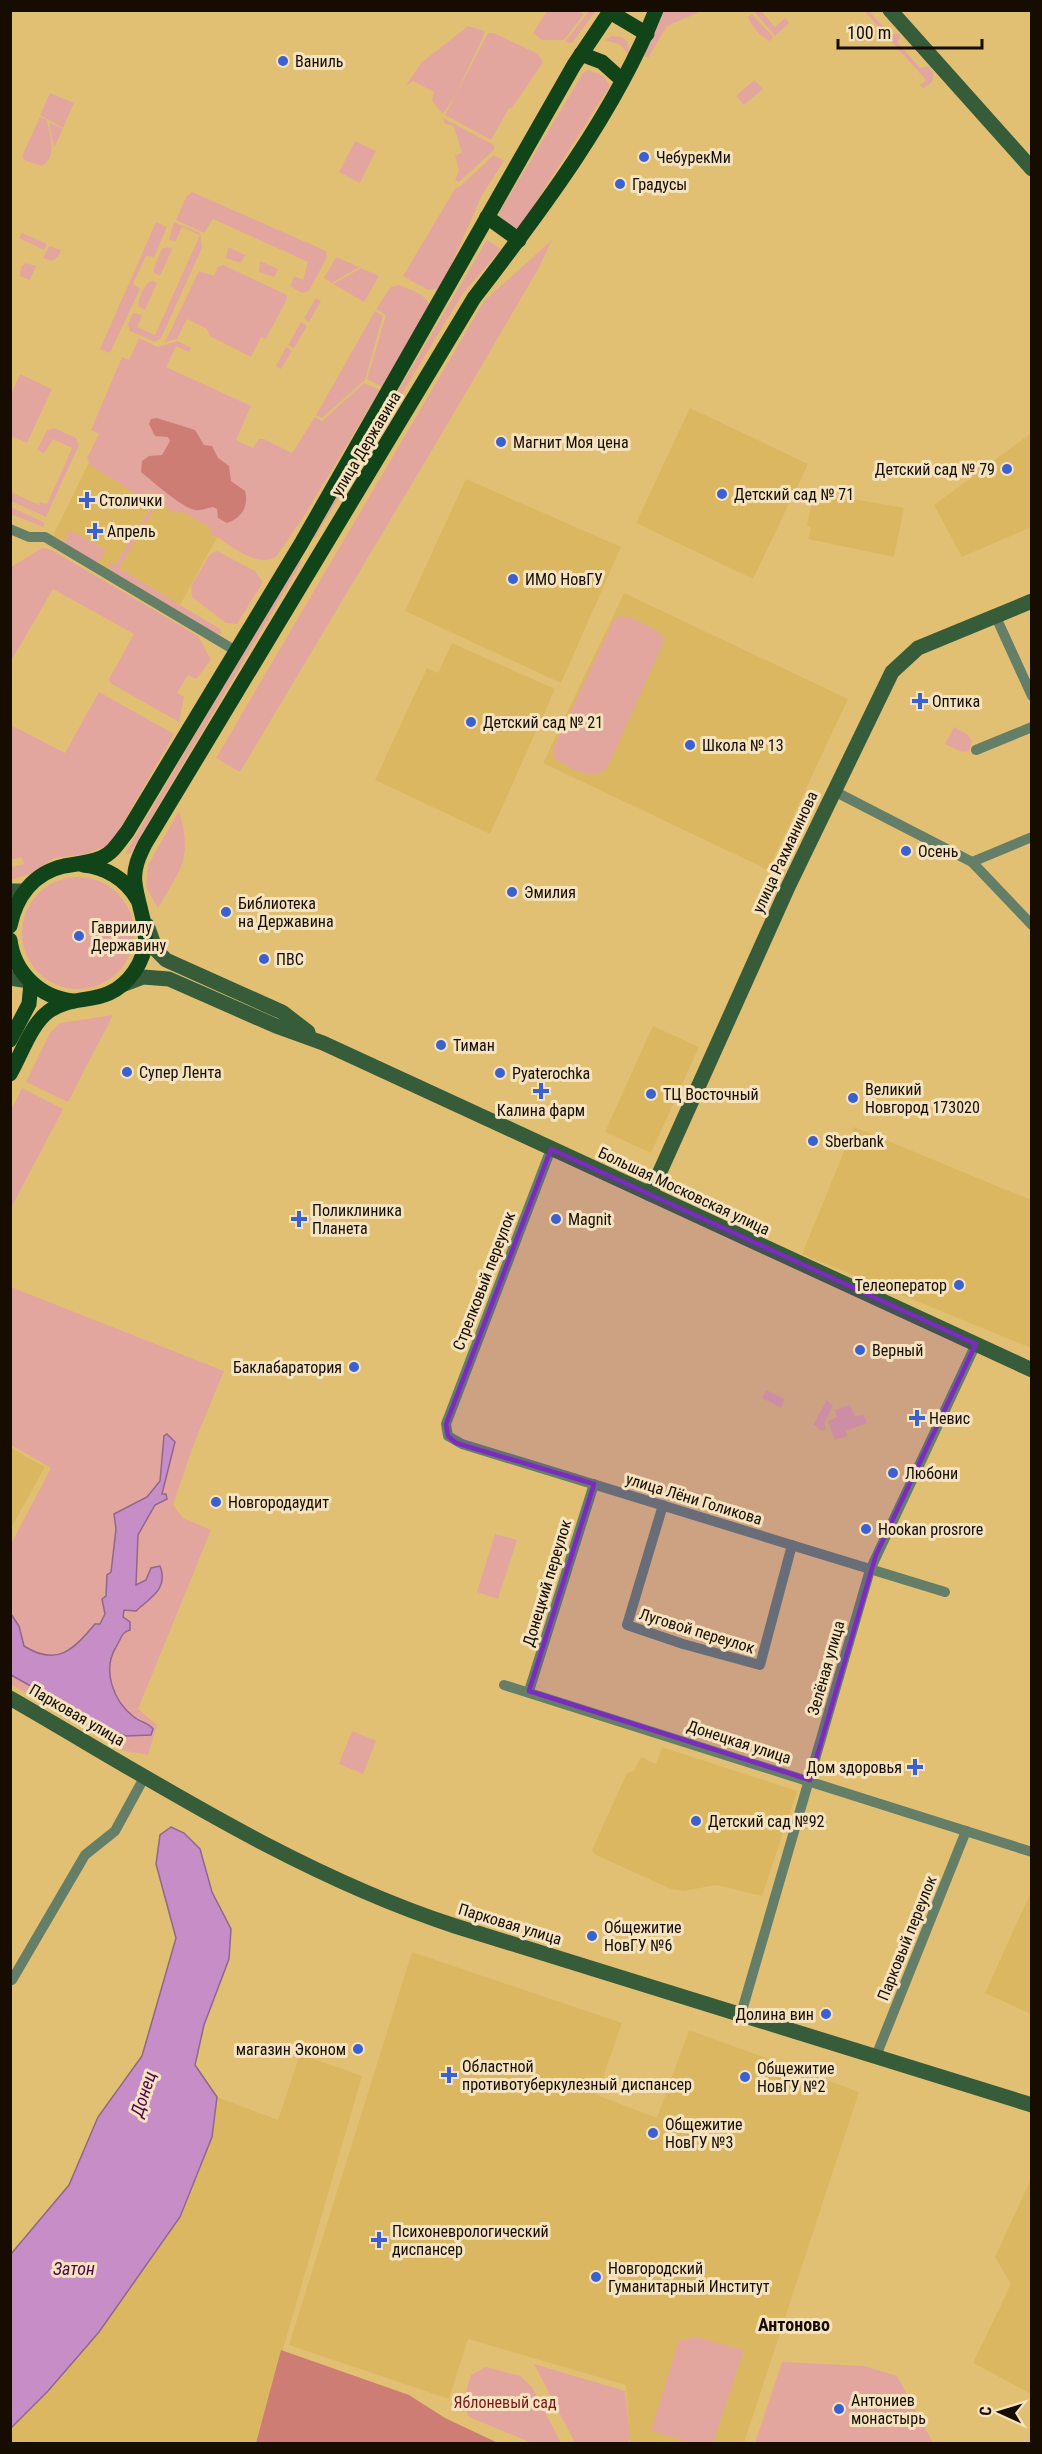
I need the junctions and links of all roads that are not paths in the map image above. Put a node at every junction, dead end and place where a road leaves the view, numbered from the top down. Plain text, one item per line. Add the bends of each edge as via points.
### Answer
1 (656, 10) edge
2 (890, 10) edge
3 (610, 11) edge
4 (647, 34) junction
5 (581, 54) junction
6 (622, 80) junction
7 (1032, 169) edge
8 (487, 217) junction
9 (519, 240) junction
10 (10, 529) edge
11 (302, 542) junction
12 (322, 553) junction
13 (1032, 601) edge
14 (995, 615) junction
15 (236, 651) junction
16 (1032, 696) edge
17 (1032, 727) edge
18 (976, 750) dead end
19 (834, 791) junction
20 (1032, 837) edge
21 (972, 862) junction
22 (77, 865) junction
23 (17, 891) edge
24 (143, 913) junction
25 (1032, 925) edge
26 (10, 926) edge
27 (10, 940) edge
28 (10, 978) edge
29 (30, 982) junction
30 (115, 990) junction
31 (91, 1000) junction
32 (10, 1040) edge
33 (323, 1043) junction
34 (10, 1074) edge
35 (551, 1149) junction
36 (650, 1194) junction
37 (976, 1344) junction
38 (1032, 1370) edge
39 (446, 1424) joint
40 (594, 1484) junction
41 (663, 1504) junction
42 (792, 1545) junction
43 (870, 1570) junction
44 (945, 1592) dead end
45 (504, 1685) dead end
46 (529, 1691) junction
47 (10, 1698) edge
48 (145, 1776) junction
49 (810, 1780) junction
50 (966, 1831) junction
51 (1032, 1852) edge
52 (12, 1980) dead end
53 (741, 2014) junction
54 (876, 2056) junction
55 (1032, 2105) edge

1 - 4 main road, улица Державина
2 - 7 street
3 - 4 main road
3 - 5 main road, улица Державина
4 - 6 main road, улица Державина
5 - 6 main road via 602,62
5 - 8 main road, улица Державина
6 - 9 main road, улица Державина
8 - 9 main road
8 - 11 main road, улица Державина
9 - 12 main road, улица Державина via 474,298
10 - 15 street via 29,537 45,537
11 - 12 main road
11 - 15 main road, улица Державина
12 - 24 main road, улица Державина via 145,844 136,863 135,882
13 - 14 street, улица Рахманинова
14 - 16 street
14 - 19 street, улица Рахманинова via 918,648 899,664 886,681
15 - 22 main road, улица Державина via 122,838 100,859
17 - 18 street
19 - 21 street
19 - 36 street, улица Рахманинова
20 - 21 street
21 - 25 street
22 - 23 main road, улица Державина via 59,867
22 - 24 main road, улица Державина via 104,870 126,884
23 - 26 main road, улица Державина
24 - 30 main road, улица Державина via 146,932 141,959 126,982
24 - 33 street, Большая Московская улица via 156,950 166,960 282,1012
27 - 29 main road via 19,967
28 - 29 street
29 - 31 main road, улица Державина via 59,998
29 - 32 main road via 29,1004
30 - 31 main road, улица Державина
30 - 33 street, Большая Московская улица via 143,977 169,979
31 - 34 main road, улица Державина via 49,1011 40,1019
33 - 35 street, Большая Московская улица
35 - 36 street, Большая Московская улица
35 - 39 street, Стрелковый переулок
36 - 37 street, Большая Московская улица
37 - 38 street, Большая Московская улица
37 - 43 street, Зелёная улица
39 - 40 street, улица Лёни Голикова via 448,1437 456,1443
40 - 41 street, улица Лёни Голикова
40 - 46 street, Донецкий переулок
41 - 42 street, улица Лёни Голикова
41 - 42 street, Луговой переулок via 627,1625 682,1644 760,1665
42 - 43 street, улица Лёни Голикова
43 - 44 street, улица Лёни Голикова
43 - 49 street, Зелёная улица
45 - 46 street, Донецкая улица
46 - 49 street, Донецкая улица
47 - 48 street, Парковая улица
48 - 52 street via 116,1831 85,1855
48 - 53 street, Парковая улица via 289,1856 389,1902
49 - 50 street, Донецкая улица
49 - 53 street, Зелёная улица
50 - 51 street, Донецкая улица
50 - 54 street, Парковый переулок
53 - 54 street, Парковая улица
54 - 55 street, Парковая улица

